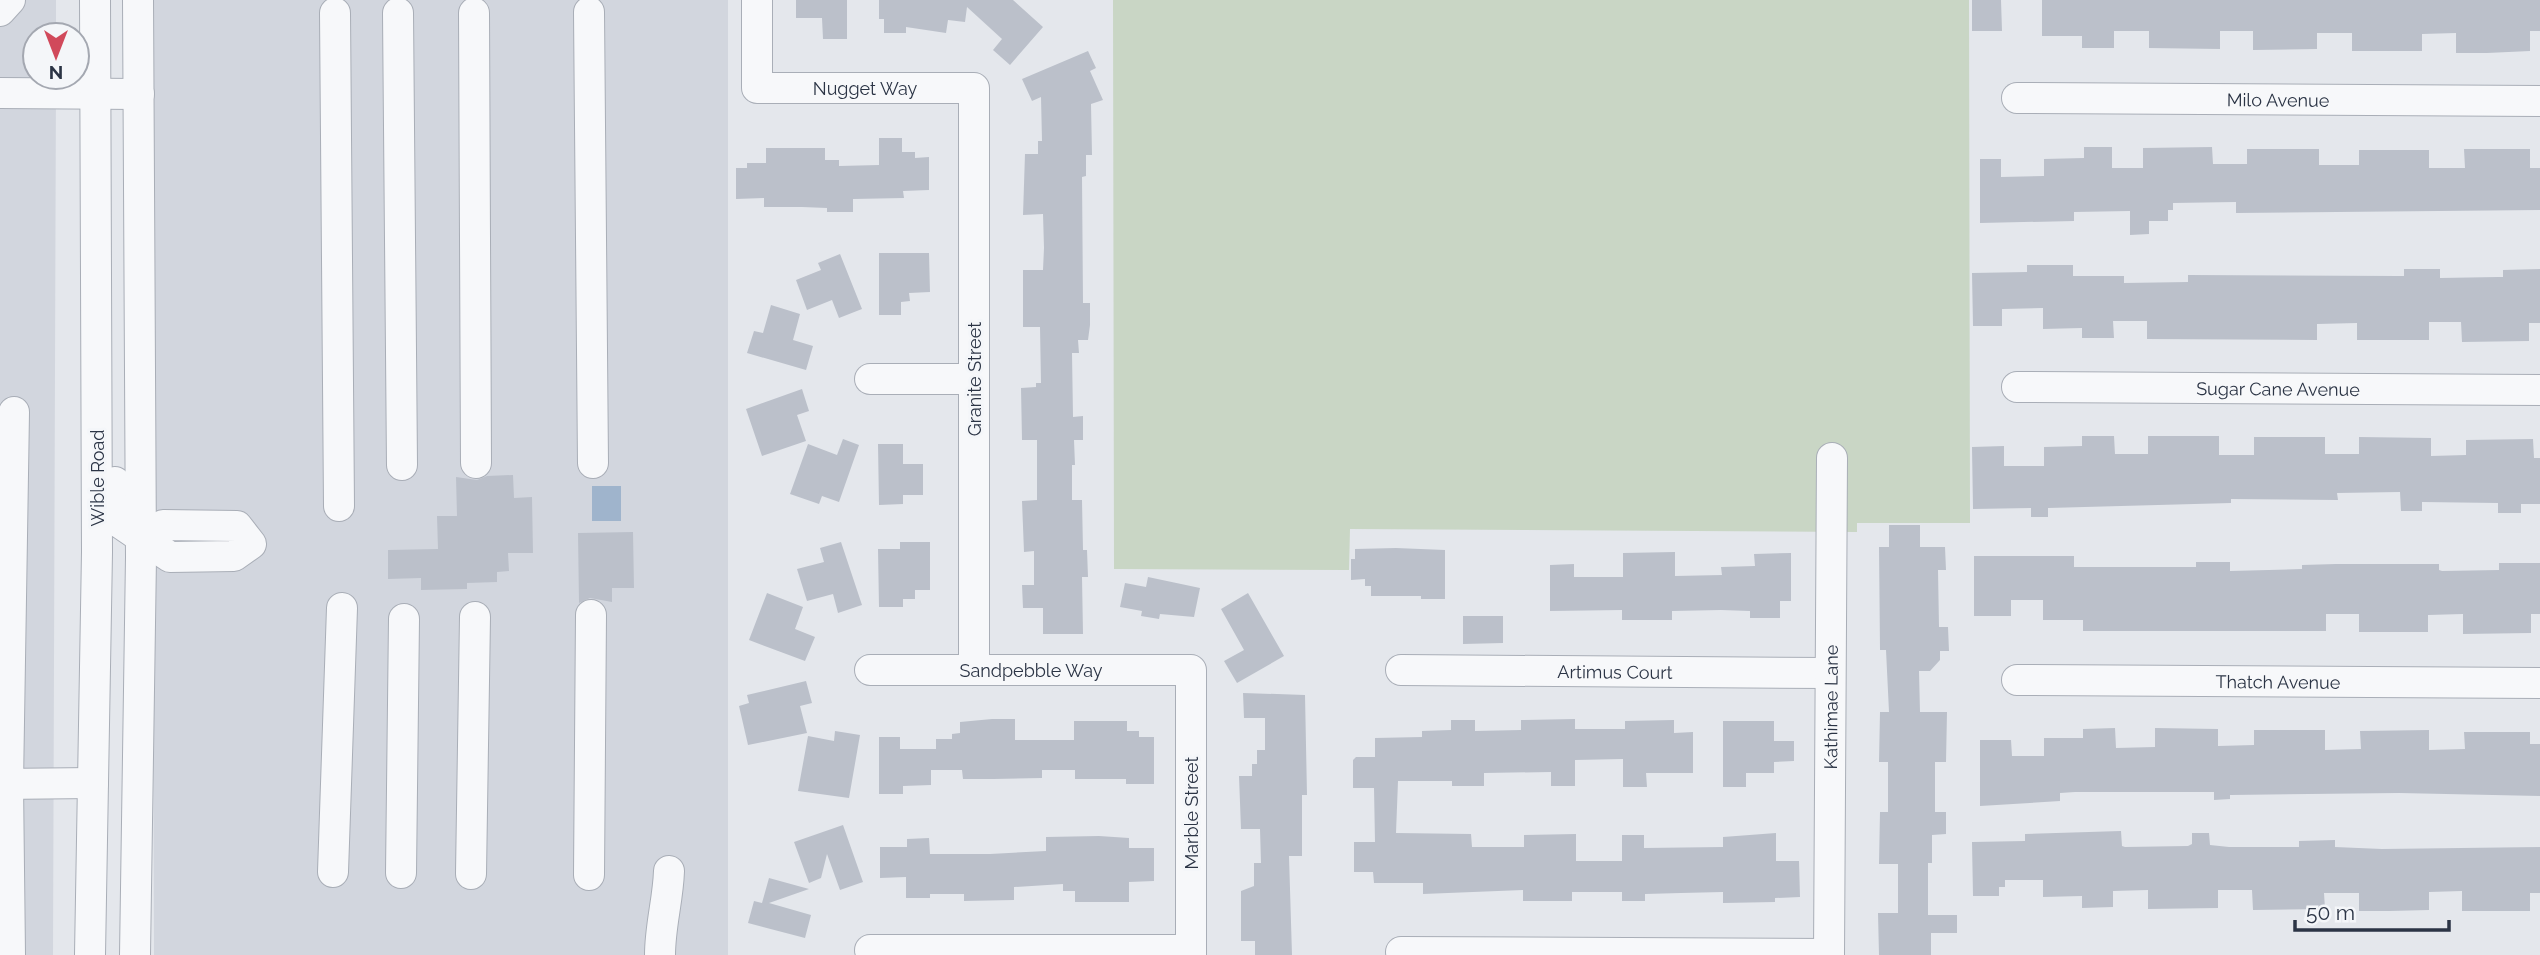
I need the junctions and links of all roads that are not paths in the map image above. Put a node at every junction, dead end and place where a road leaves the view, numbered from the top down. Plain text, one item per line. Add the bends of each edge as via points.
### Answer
1 (10, 0) edge
2 (95, 0) edge
3 (138, 0) edge
4 (757, 0) edge
5 (0, 11) edge
6 (589, 12) dead end
7 (335, 13) dead end
8 (398, 13) dead end
9 (474, 13) dead end
10 (974, 88) joint
11 (0, 93) edge
12 (95, 93) junction
13 (139, 94) junction
14 (2017, 98) dead end
15 (2540, 101) edge
16 (97, 346) junction
17 (870, 379) dead end
18 (974, 379) junction
19 (2017, 387) dead end
20 (2540, 390) edge
21 (14, 412) dead end
22 (1832, 458) dead end
23 (476, 463) dead end
24 (593, 463) dead end
25 (402, 465) dead end
26 (339, 506) dead end
27 (141, 540) junction
28 (342, 608) dead end
29 (591, 615) dead end
30 (475, 617) dead end
31 (404, 619) dead end
32 (870, 670) dead end
33 (974, 670) junction
34 (1191, 670) joint
35 (1401, 670) dead end
36 (1829, 673) junction
37 (2017, 680) dead end
38 (2540, 683) edge
39 (93, 783) junction
40 (4, 784) edge
41 (669, 871) dead end
42 (333, 872) dead end
43 (401, 873) dead end
44 (471, 874) dead end
45 (589, 875) dead end
46 (870, 950) dead end
47 (1191, 952) edge
48 (1401, 952) dead end
49 (10, 955) edge
50 (90, 955) edge
51 (135, 955) edge
52 (660, 955) edge
53 (1829, 955) edge

1 - 5 street
2 - 12 street, Wible Road
3 - 13 street
4 - 10 street, Nugget Way via 757,88
6 - 24 street
7 - 26 street
8 - 25 street
9 - 23 street
10 - 18 street, Granite Street
11 - 12 street
12 - 13 street
12 - 16 street, Wible Road
13 - 27 street
14 - 15 street, Milo Avenue
16 - 27 street via 111,370 117,521
16 - 39 street, Wible Road
17 - 18 street
18 - 33 street, Granite Street
19 - 20 street, Sugar Cane Avenue
21 - 40 street
22 - 36 street, Kathimae Lane
27 - 51 street
28 - 42 street
29 - 45 street
30 - 44 street
31 - 43 street
32 - 33 street, Sandpebble Way
33 - 34 street, Sandpebble Way
34 - 47 street, Marble Street
35 - 36 street, Artimus Court
36 - 53 street, Kathimae Lane
37 - 38 street, Thatch Avenue
39 - 40 street
39 - 50 street, Wible Road
40 - 49 street
41 - 52 street
46 - 47 street
48 - 53 street

